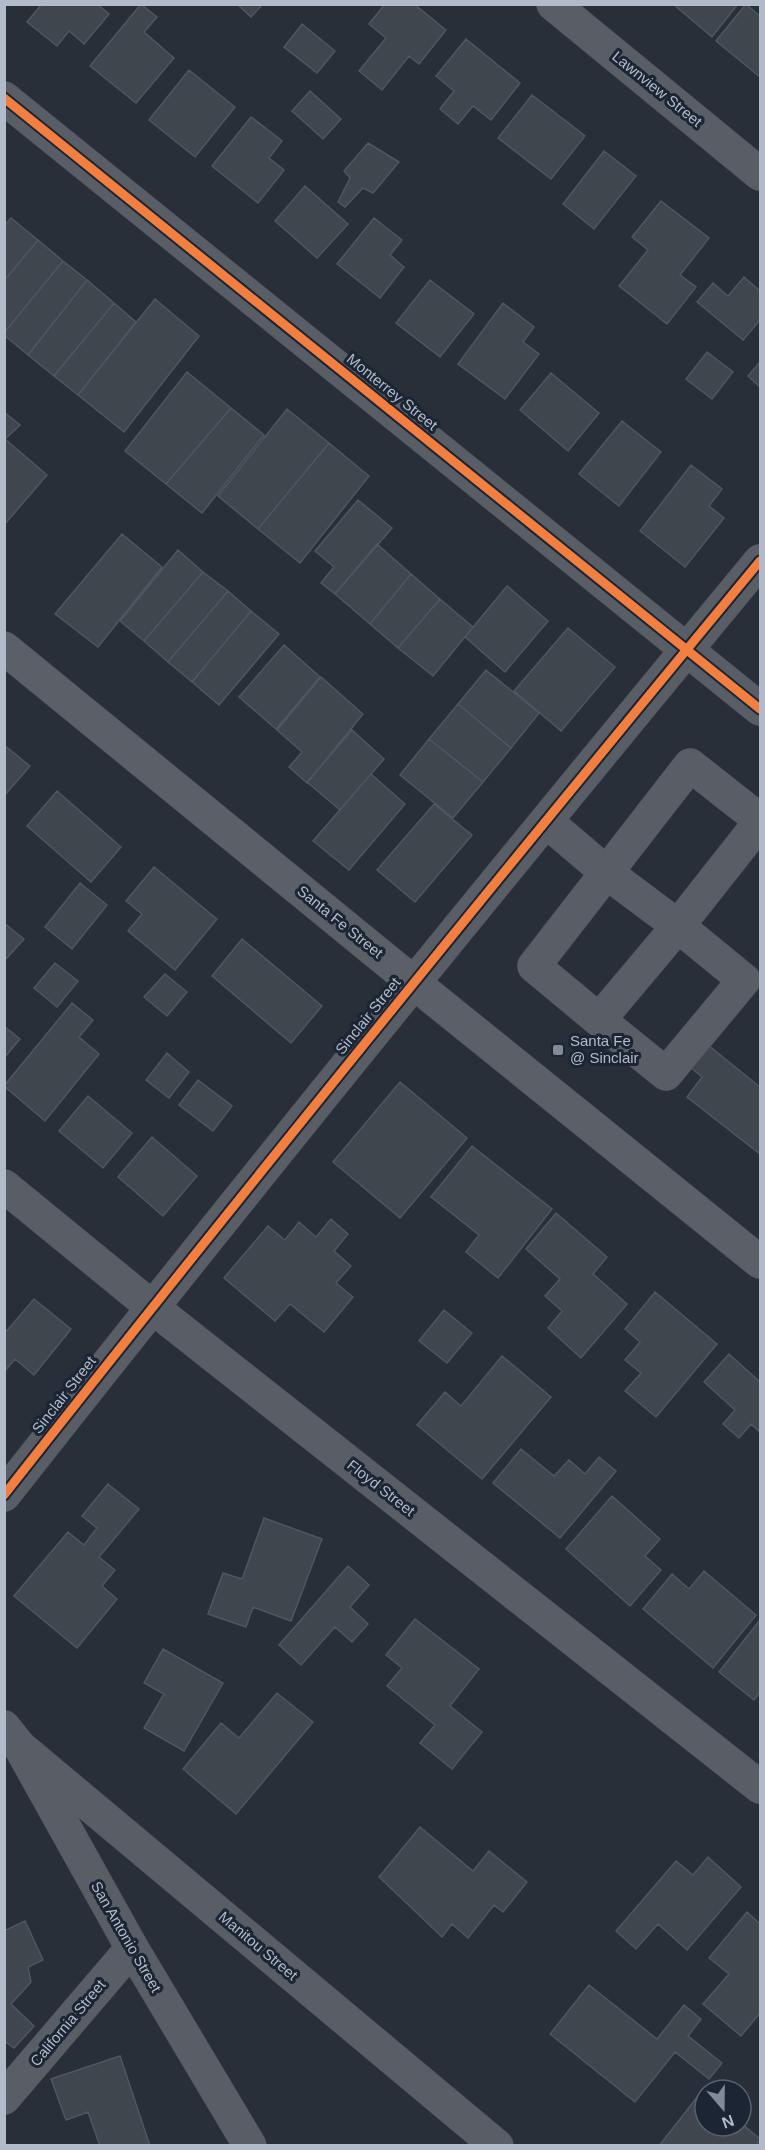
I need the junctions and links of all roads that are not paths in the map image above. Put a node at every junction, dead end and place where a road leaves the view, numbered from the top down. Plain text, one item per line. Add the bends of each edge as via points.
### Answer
1 (553, 4) edge
2 (4, 98) edge
3 (760, 174) edge
4 (760, 561) edge
5 (4, 648) edge
6 (687, 649) junction
7 (760, 709) edge
8 (546, 821) junction
9 (760, 821) edge
10 (607, 873) junction
11 (678, 927) junction
12 (414, 983) junction
13 (599, 1020) junction
14 (4, 1186) edge
15 (760, 1262) edge
16 (152, 1307) junction
17 (4, 1495) edge
18 (12, 1737) edge
19 (760, 1787) edge
20 (132, 1948) junction
21 (4, 2098) edge
22 (250, 2145) edge
23 (496, 2145) edge

1 - 3 street, Lawnview Street
2 - 6 street, Monterrey Street
4 - 6 street, Sinclair Street
5 - 12 main road, Santa Fe Street
6 - 7 street, Monterrey Street
6 - 8 street, Sinclair Street
8 - 10 street
8 - 12 street, Sinclair Street
9 - 10 street via 690,765
9 - 11 street
10 - 11 street
10 - 13 street via 534,966
11 - 13 street
11 - 13 street via 744,980 666,1074
12 - 15 main road, Santa Fe Street
12 - 16 street, Sinclair Street
14 - 16 street, Floyd Street
16 - 17 street, Sinclair Street
16 - 19 street, Floyd Street
18 - 20 street, San Antonio Street
18 - 23 street, Manitou Street
20 - 21 street, California Street
20 - 22 street, San Antonio Street

